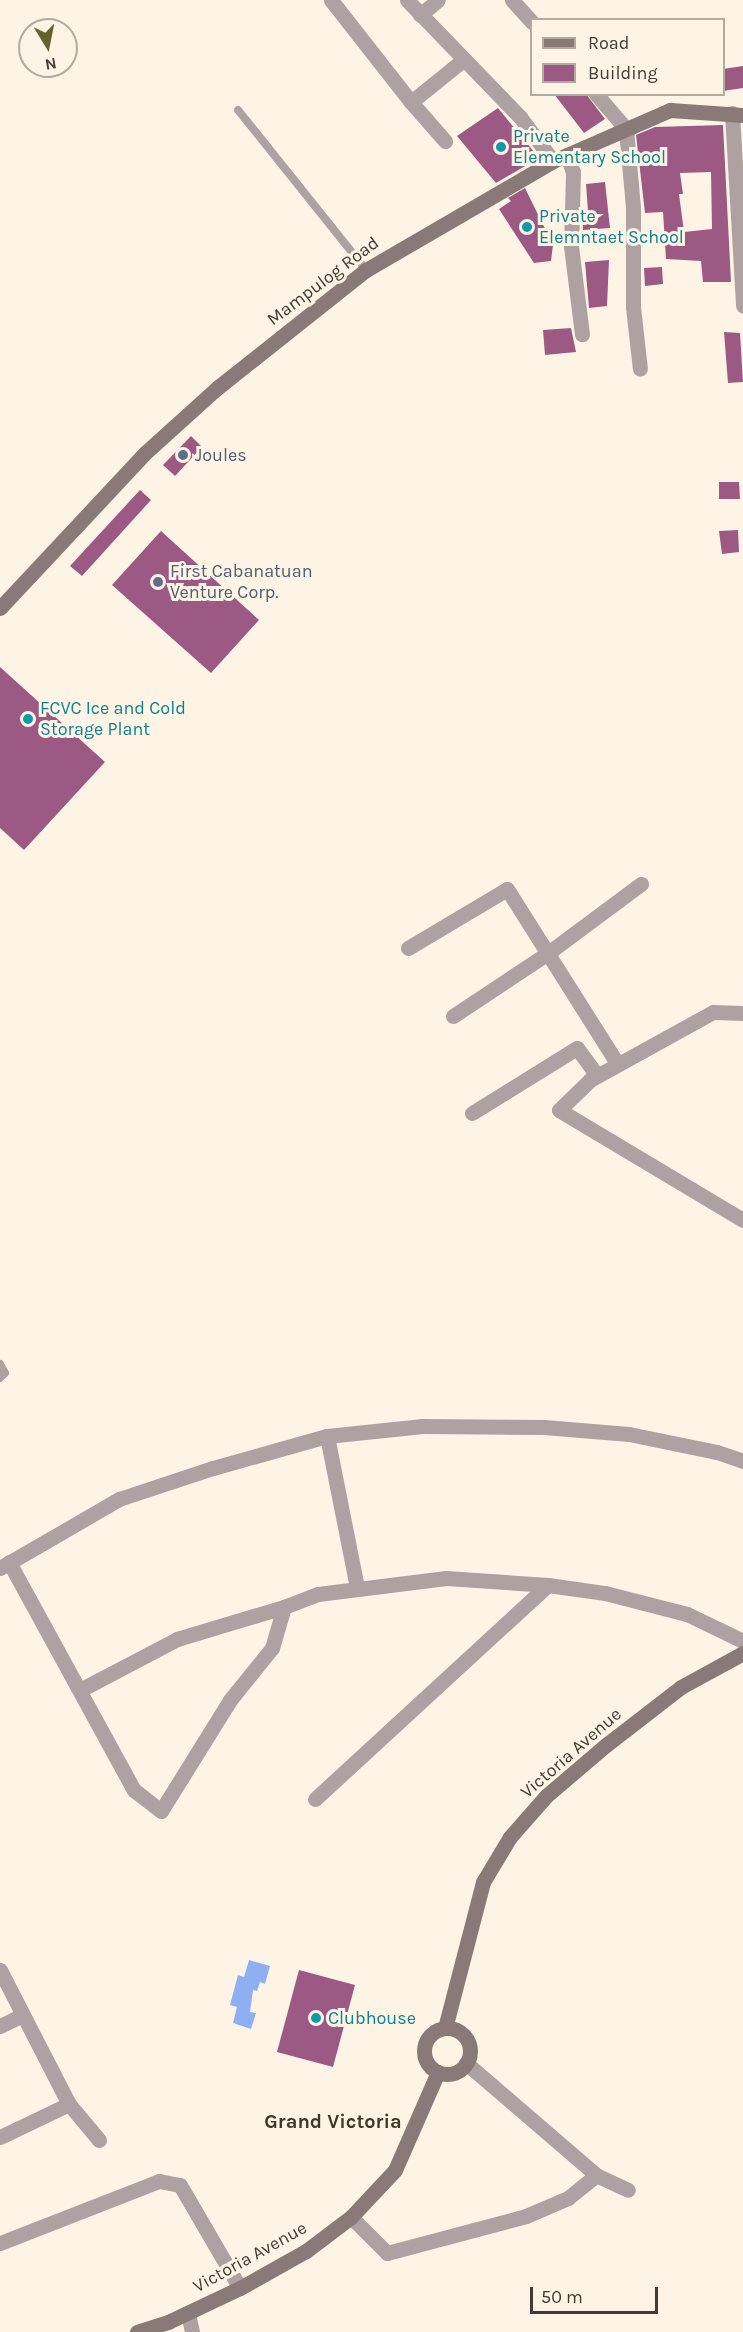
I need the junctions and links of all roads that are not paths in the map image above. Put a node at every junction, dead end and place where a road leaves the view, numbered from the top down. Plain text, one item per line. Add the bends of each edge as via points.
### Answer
1 (331, 0) edge
2 (407, 0) edge
3 (438, 0) edge
4 (512, 0) edge
5 (420, 15) junction
6 (530, 21) edge
7 (463, 60) junction
8 (598, 96) edge
9 (411, 102) junction
10 (238, 110) dead end
11 (737, 114) edge
12 (626, 129) junction
13 (445, 141) dead end
14 (567, 155) junction
15 (553, 161) junction
16 (366, 270) junction
17 (743, 306) edge
18 (582, 334) dead end
19 (640, 369) dead end
20 (0, 608) edge
21 (641, 884) dead end
22 (408, 948) dead end
23 (548, 953) junction
24 (743, 1013) edge
25 (453, 1016) dead end
26 (617, 1063) junction
27 (597, 1076) junction
28 (472, 1113) dead end
29 (743, 1220) edge
30 (0, 1364) edge
31 (0, 1378) edge
32 (327, 1436) junction
33 (743, 1461) edge
34 (5, 1565) edge
35 (548, 1586) junction
36 (357, 1588) junction
37 (284, 1607) junction
38 (743, 1641) edge
39 (743, 1653) edge
40 (80, 1690) junction
41 (315, 1799) dead end
42 (0, 1970) edge
43 (23, 2015) junction
44 (0, 2026) edge
45 (445, 2028) junction
46 (466, 2062) junction
47 (438, 2072) junction
48 (69, 2104) junction
49 (0, 2137) edge
50 (99, 2140) dead end
51 (596, 2175) junction
52 (628, 2190) dead end
53 (351, 2217) junction
54 (0, 2243) edge
55 (240, 2288) junction
56 (188, 2313) junction
57 (137, 2332) edge
58 (192, 2332) edge

1 - 9 street
2 - 5 street
3 - 5 street
4 - 6 street
5 - 7 street
7 - 9 street
7 - 15 street via 520,117
8 - 12 street
9 - 13 street
10 - 16 lane
11 - 12 street, Mampulog Road via 670,110
11 - 17 street
12 - 14 street, Mampulog Road
12 - 19 street via 633,207 633,307
14 - 15 street, Mampulog Road
14 - 18 street via 573,172 571,246
15 - 16 street, Mampulog Road
16 - 20 street, Mampulog Road via 217,388 145,453
21 - 23 street
22 - 23 street via 507,889
23 - 25 street
23 - 26 street
24 - 26 street via 713,1012
26 - 27 street
27 - 28 street via 577,1048
27 - 29 street via 559,1110
30 - 31 lane via 4,1373
32 - 33 street via 422,1426 544,1427 629,1434
32 - 34 street via 119,1499
32 - 36 street
34 - 40 street
35 - 36 street via 446,1578
35 - 38 street via 605,1593 687,1614
35 - 41 street
36 - 37 street via 318,1594
37 - 40 street via 177,1639
37 - 40 street via 272,1648 230,1700 161,1811 134,1790
39 - 45 street, Victoria Avenue via 681,1687 606,1744 546,1796 510,1837 483,1882
42 - 43 street
43 - 44 street
43 - 48 street
45 - 46 street via 464,2036 470,2049
45 - 47 street via 431,2034 424,2047 427,2062
46 - 47 street via 454,2072
46 - 51 street
47 - 53 street, Victoria Avenue via 395,2170
48 - 49 street
48 - 50 street
51 - 52 street
51 - 53 street via 568,2198 526,2216 387,2253
53 - 55 street, Victoria Avenue via 306,2251
54 - 55 street via 159,2181 180,2184
55 - 56 street, Victoria Avenue
56 - 57 street, Victoria Avenue
56 - 58 street

